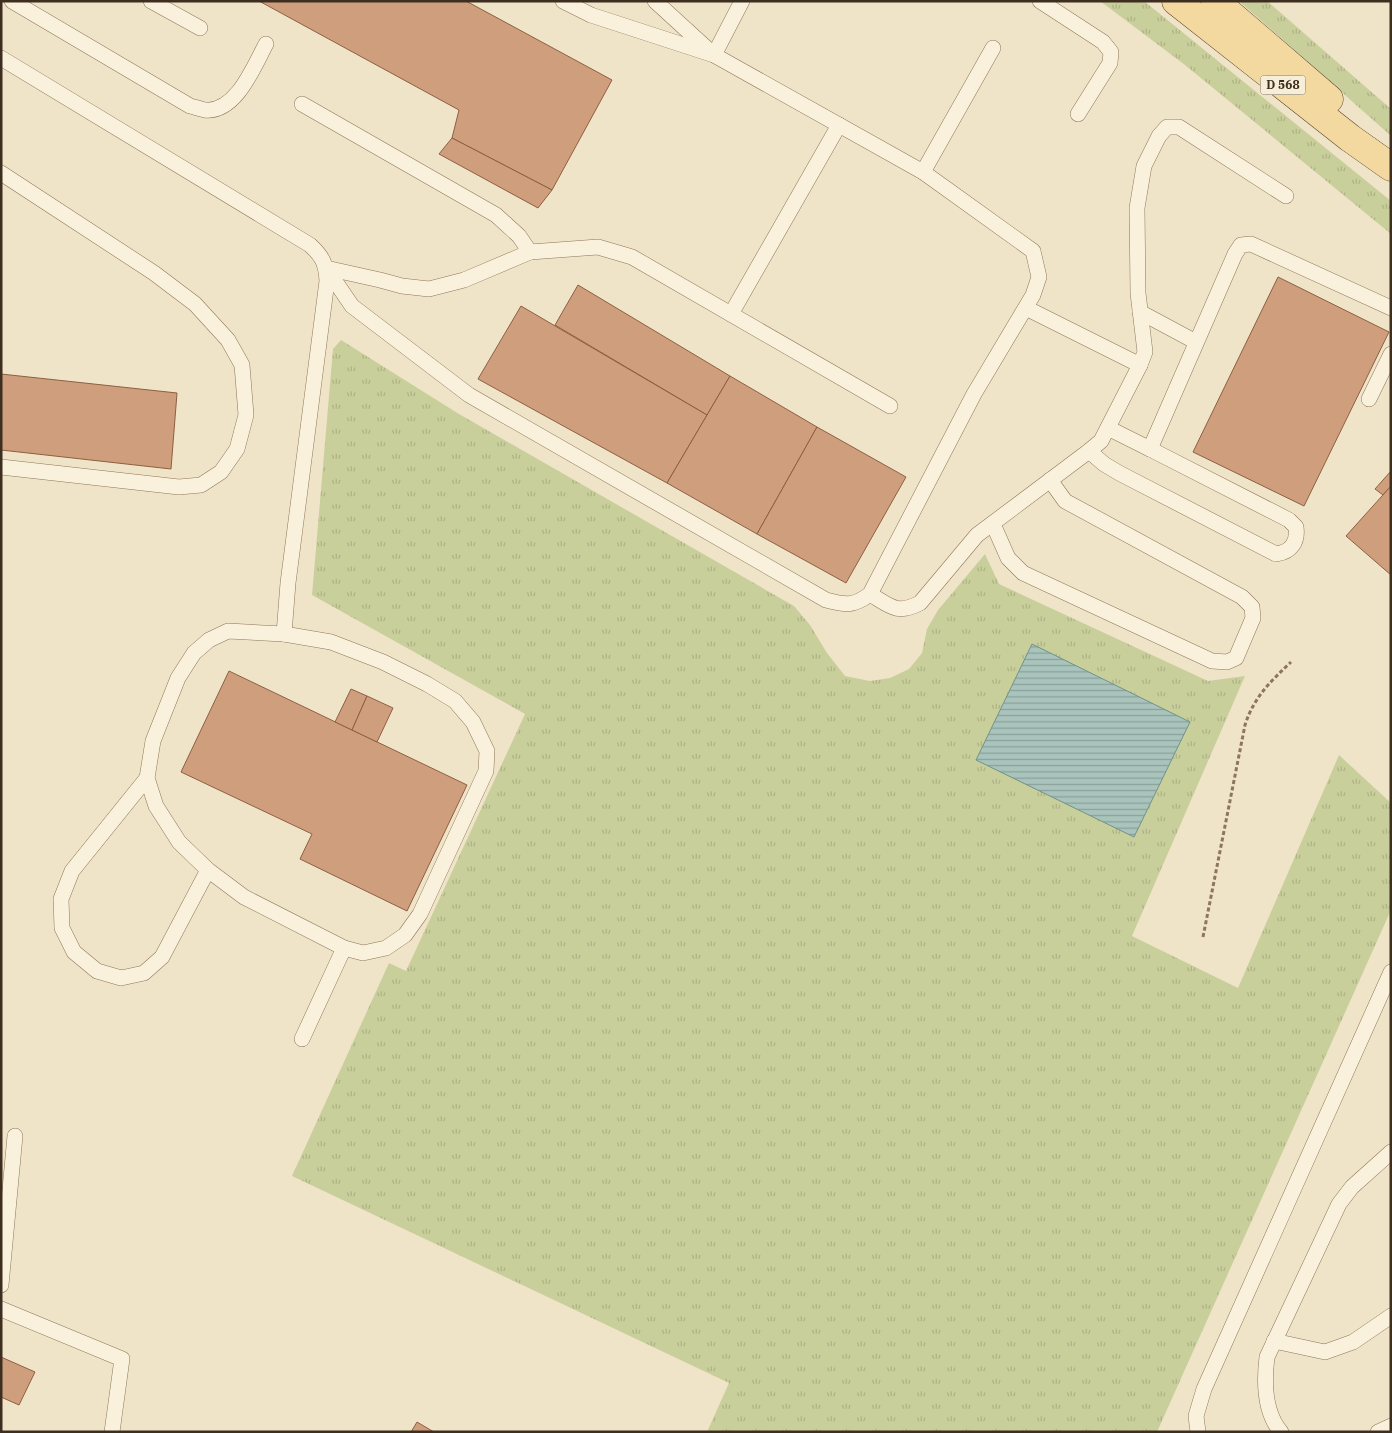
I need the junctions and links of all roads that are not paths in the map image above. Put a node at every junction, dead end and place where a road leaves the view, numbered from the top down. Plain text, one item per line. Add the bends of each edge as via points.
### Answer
1 (12, 1) edge
2 (151, 1) edge
3 (563, 1) edge
4 (655, 1) edge
5 (742, 1) edge
6 (1040, 1) edge
7 (1176, 1) edge
8 (1215, 1) edge
9 (200, 28) dead end
10 (266, 44) dead end
11 (993, 48) dead end
12 (714, 55) junction
13 (1, 58) edge
14 (302, 104) dead end
15 (1078, 114) dead end
16 (839, 125) junction
17 (1391, 156) edge
18 (1391, 167) edge
19 (922, 172) junction
20 (1, 173) edge
21 (1286, 196) dead end
22 (530, 252) junction
23 (326, 268) junction
24 (1026, 308) junction
25 (1391, 308) edge
26 (1140, 312) junction
27 (731, 314) junction
28 (1196, 342) junction
29 (1391, 354) edge
30 (1140, 365) junction
31 (1369, 400) dead end
32 (890, 406) dead end
33 (1108, 428) junction
34 (1150, 449) junction
35 (1089, 451) junction
36 (1, 467) edge
37 (1050, 480) junction
38 (993, 524) junction
39 (870, 594) junction
40 (284, 634) junction
41 (147, 778) junction
42 (208, 870) junction
43 (344, 948) junction
44 (1391, 972) edge
45 (302, 1039) dead end
46 (15, 1136) dead end
47 (1391, 1152) edge
48 (1, 1284) edge
49 (1, 1309) edge
50 (1391, 1316) edge
51 (1274, 1341) junction
52 (1391, 1426) edge
53 (1274, 1430) edge
54 (112, 1432) edge
55 (1198, 1432) edge
56 (1378, 1432) edge

1 - 10 lane via 190,106 207,110 220,107 241,90
2 - 9 lane
3 - 12 lane via 591,15
4 - 12 lane
5 - 12 lane
6 - 15 lane via 1102,42 1111,52 1110,63
7 - 18 main road, D 568
8 - 17 main road, D 568 via 1354,120
11 - 19 lane
12 - 16 lane
13 - 23 lane via 310,245 320,254
14 - 22 lane via 496,215
16 - 19 lane
16 - 27 lane
19 - 24 lane via 1033,251 1039,277
20 - 36 lane via 154,273 195,304 228,340 242,365 246,415 237,449 221,472 200,485 179,487
21 - 26 lane via 1179,127 1167,127 1144,166 1137,208
22 - 23 lane via 464,280 429,289
22 - 27 lane via 598,247 632,256
23 - 39 lane via 352,306 470,395 826,600 844,605 859,602
23 - 40 lane
24 - 30 lane
24 - 39 lane via 974,394
25 - 28 lane via 1251,244 1241,245 1234,254
26 - 28 lane
26 - 30 lane via 1145,352
27 - 32 lane
28 - 34 lane
29 - 31 lane
30 - 33 lane
33 - 34 lane
33 - 35 lane via 1101,441
34 - 35 lane via 1289,520 1296,527 1297,536 1292,547 1285,553 1276,554 1119,473
35 - 37 lane
37 - 38 lane
37 - 38 lane via 1065,502 1242,597 1252,607 1253,618 1236,658 1227,662 1212,661 1023,573 1008,558
38 - 39 lane via 977,535 920,603 909,609 896,610
40 - 41 lane via 228,631 209,640 194,653 178,678 153,741
40 - 43 lane via 331,642 383,662 427,684 455,701 473,722 486,752 486,771 420,914 405,935 386,948 363,953
41 - 42 lane via 156,806 179,842
41 - 42 lane via 72,870 61,899 62,928 74,952 97,971 122,978 144,973 162,957
42 - 43 lane via 244,897
43 - 45 lane
44 - 55 lane via 1204,1389 1196,1416
46 - 48 lane
47 - 51 lane via 1352,1187 1339,1204
49 - 54 lane via 122,1359
50 - 51 lane via 1353,1342 1325,1352
51 - 53 lane via 1265,1373
52 - 56 lane

